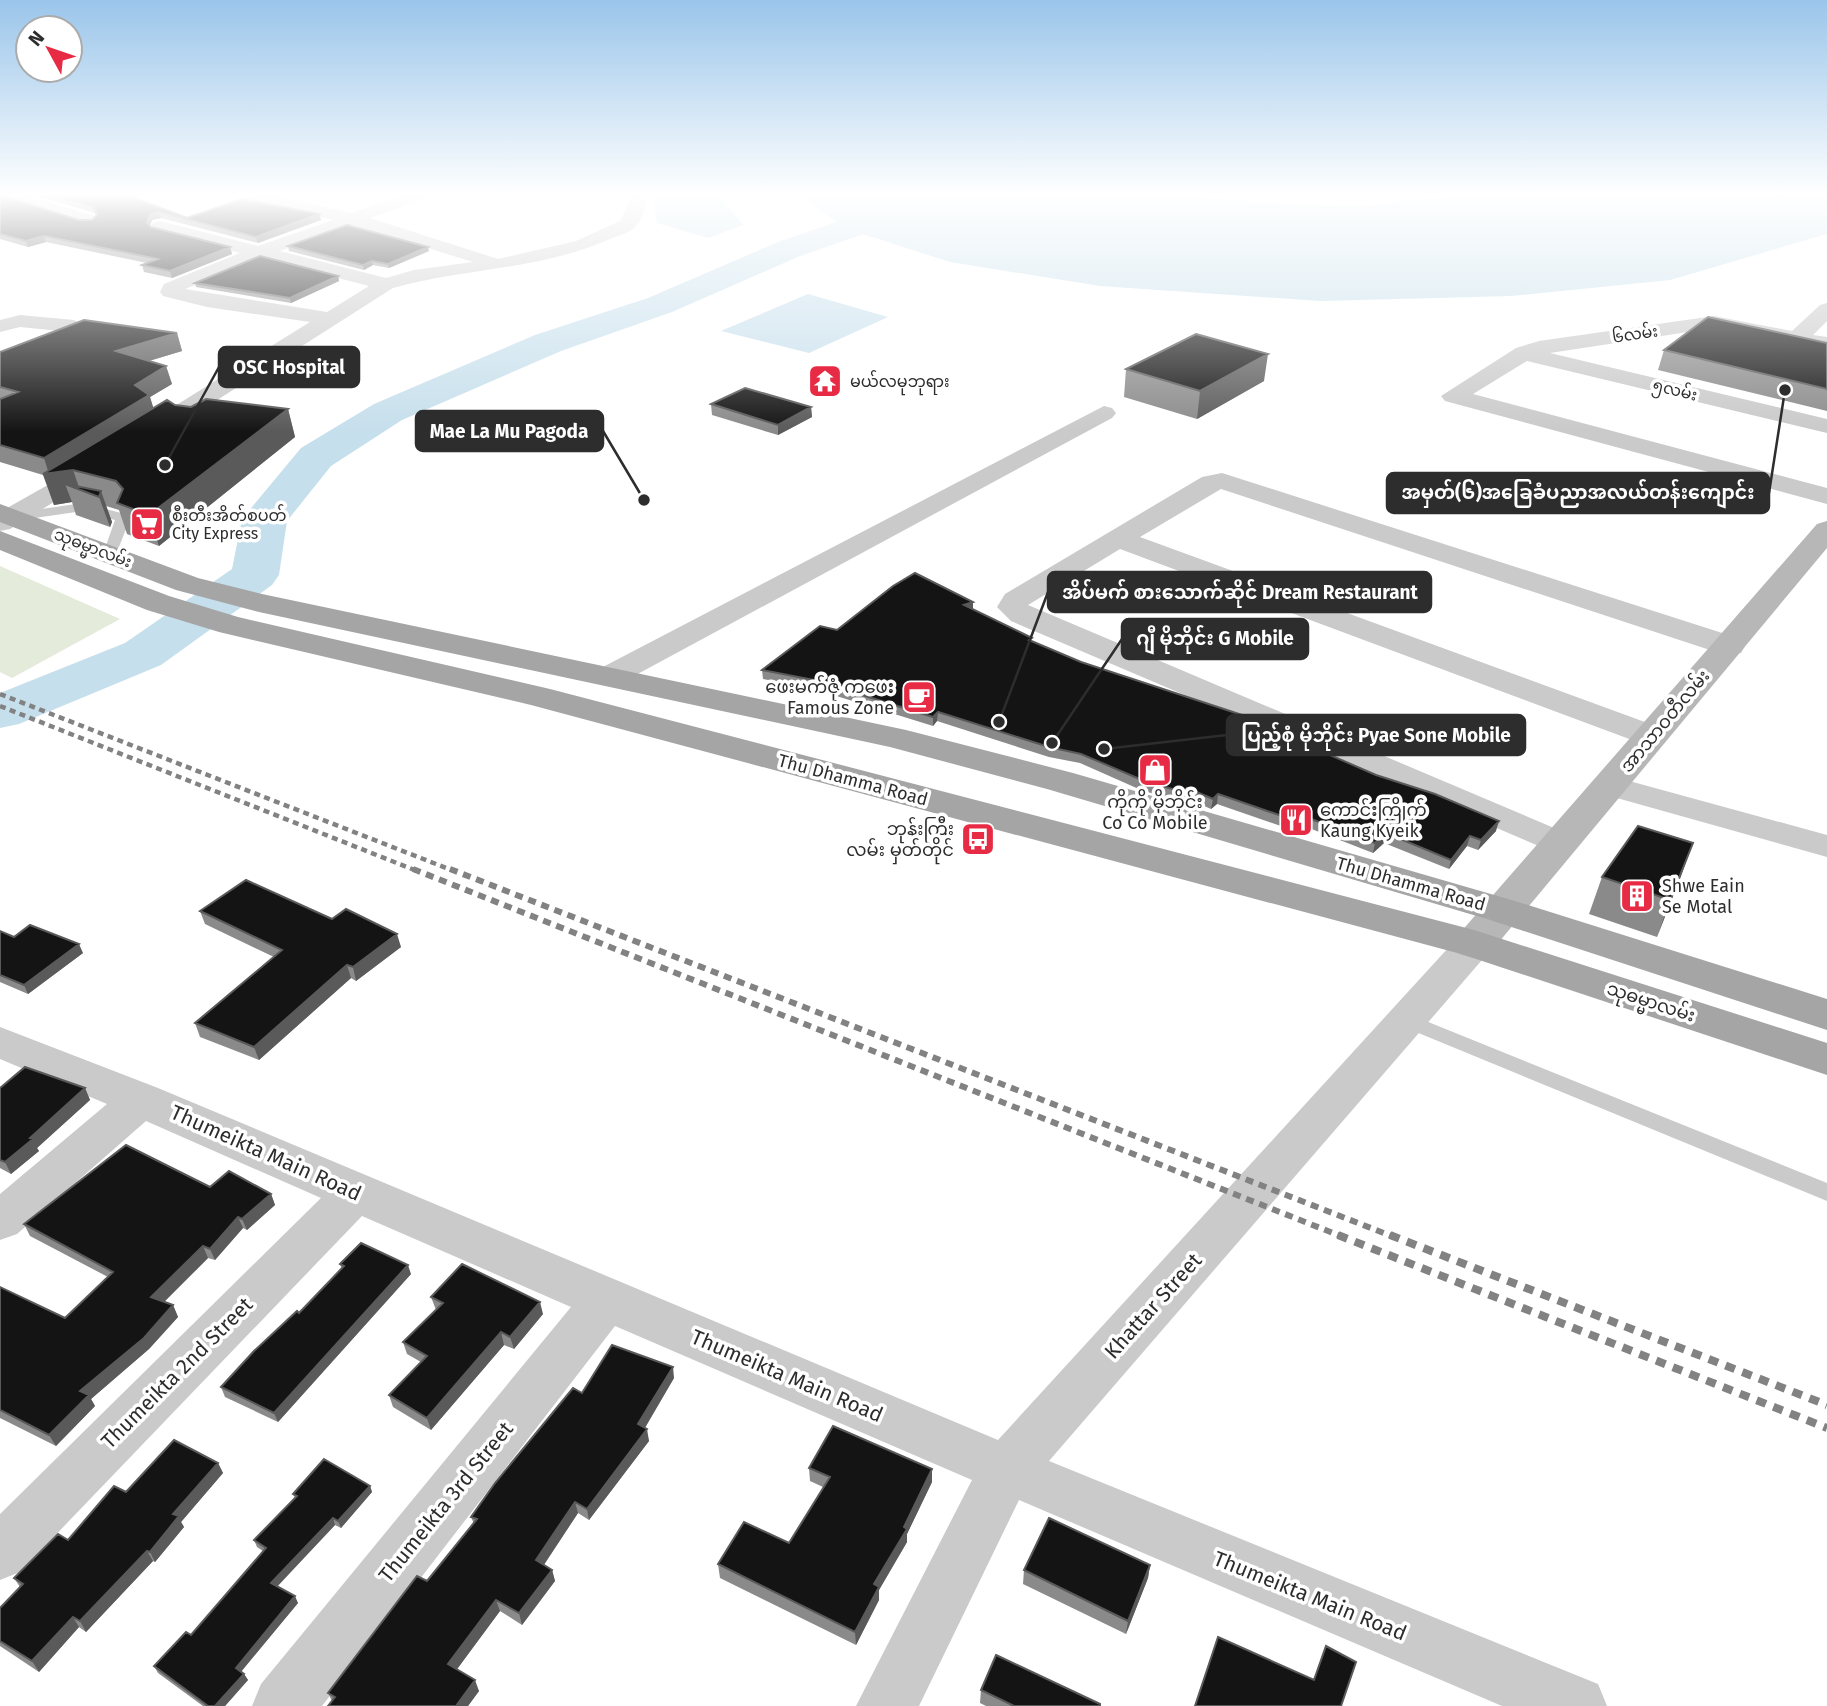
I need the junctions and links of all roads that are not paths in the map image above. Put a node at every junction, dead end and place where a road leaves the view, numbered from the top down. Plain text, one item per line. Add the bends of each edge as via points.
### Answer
1 (209, 273) edge
2 (339, 273) edge
3 (439, 273) edge
4 (386, 284) junction
5 (1827, 309) edge
6 (330, 319) junction
7 (0, 326) edge
8 (1798, 337) junction
9 (1827, 344) edge
10 (1524, 353) junction
11 (0, 364) edge
12 (1104, 413) dead end
13 (1827, 426) edge
14 (1827, 496) edge
15 (3, 523) edge
16 (1827, 530) edge
17 (1117, 538) junction
18 (107, 563) junction
19 (259, 603) joint
20 (230, 625) joint
21 (1730, 646) junction
22 (610, 676) junction
23 (1652, 736) junction
24 (1611, 786) junction
25 (1560, 844) junction
26 (1827, 846) edge
27 (1501, 910) junction
28 (1474, 944) junction
29 (1827, 1015) edge
30 (1406, 1020) junction
31 (0, 1042) edge
32 (1827, 1059) edge
33 (142, 1099) junction
34 (1827, 1192) edge
35 (355, 1193) junction
36 (0, 1221) edge
37 (608, 1298) junction
38 (1006, 1470) junction
39 (0, 1553) edge
40 (283, 1706) edge
41 (887, 1706) edge
42 (1576, 1706) edge

1 - 6 street via 170,292
2 - 4 street
3 - 4 street
4 - 6 street
5 - 8 street
6 - 15 street
7 - 11 street via 29,322 81,330
8 - 9 street, ၆လမ်း
8 - 10 street, ၆လမ်း via 1714,323
10 - 13 street, ၅လမ်း
10 - 14 street, ၆လမ်း via 1453,396
12 - 22 street
15 - 18 main road, သုဓမ္မာလမ်း
15 - 18 lane via 83,507 120,516 124,519
16 - 21 main road, အာသာဝတီလမ်း
17 - 21 street via 1222,481
17 - 23 street
17 - 25 street via 1015,600 1012,607
18 - 19 main road, သုဓမ္မာလမ်း
18 - 20 main road, သုဓမ္မာလမ်း via 158,603
19 - 22 main road, Thu Dhamma Road
20 - 28 main road, Thu Dhamma Road via 565,703
21 - 23 main road, အာသာဝတီလမ်း
22 - 27 main road, Thu Dhamma Road via 894,737
23 - 24 main road, အာသာဝတီလမ်း
24 - 25 main road, အာသာဝတီလမ်း
24 - 26 street
25 - 27 main road, အာသာဝတီလမ်း
27 - 28 main road, အာသာဝတီလမ်း
27 - 29 main road
28 - 30 street, Khattar Street
28 - 32 main road, သုဓမ္မာလမ်း
30 - 34 lane
30 - 38 street, Khattar Street
31 - 33 street, Thumeikta Main Road
33 - 35 street, Thumeikta Main Road
33 - 36 street
35 - 37 street, Thumeikta Main Road
35 - 39 street, Thumeikta 2nd Street
37 - 38 street, Thumeikta Main Road
37 - 40 street, Thumeikta 3rd Street
38 - 41 street, Khattar Street
38 - 42 street, Thumeikta Main Road

